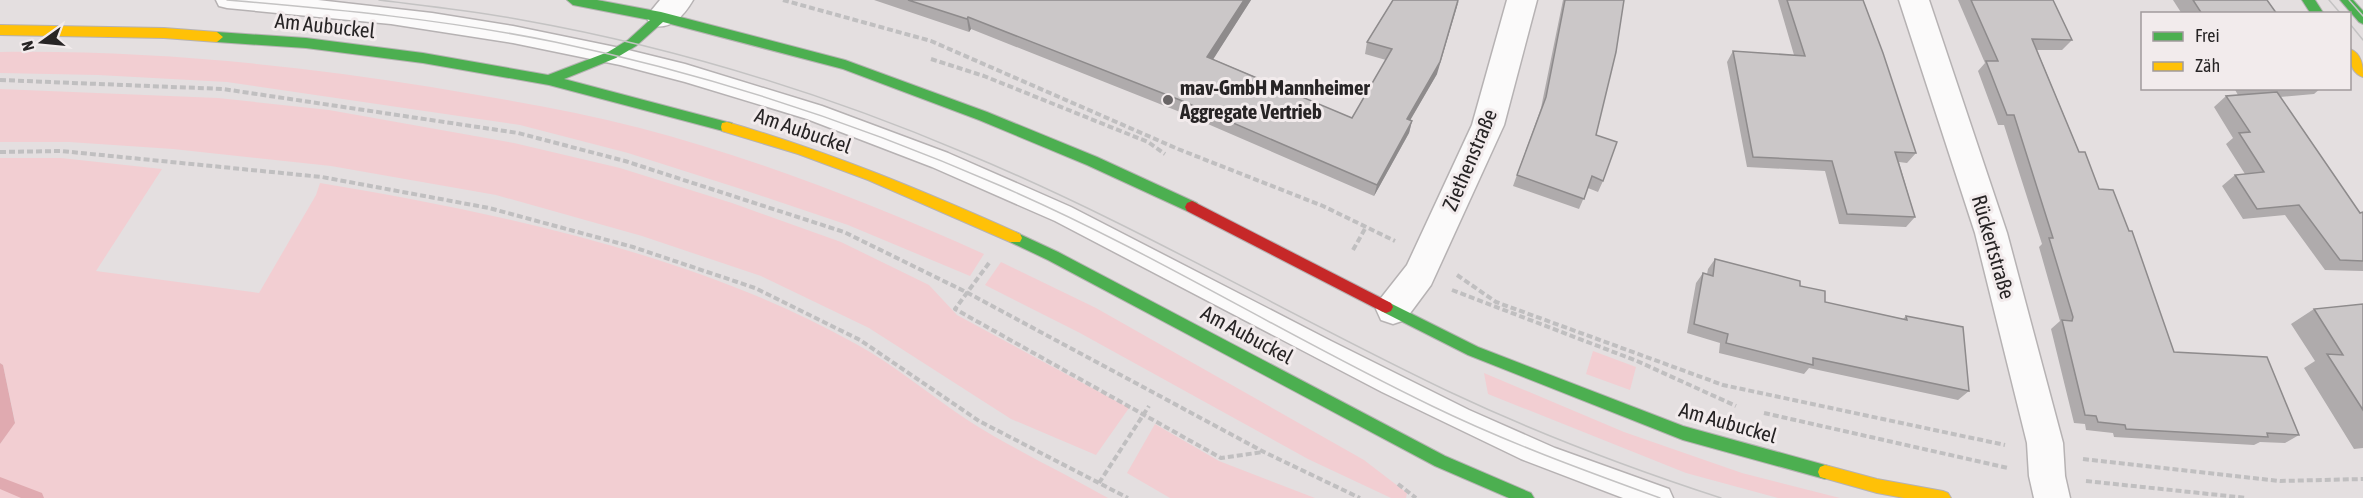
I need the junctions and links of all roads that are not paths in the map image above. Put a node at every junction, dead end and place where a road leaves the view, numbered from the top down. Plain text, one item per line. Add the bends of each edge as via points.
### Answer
1 (226, 0) edge
2 (573, 0) edge
3 (1522, 0) edge
4 (1914, 0) edge
5 (2346, 0) edge
6 (670, 8) edge
7 (2363, 19) edge
8 (0, 30) edge
9 (612, 55) junction
10 (2351, 57) edge
11 (2363, 72) edge
12 (549, 80) junction
13 (1393, 309) junction
14 (2048, 476) edge
15 (1526, 498) edge
16 (1660, 498) edge
17 (1943, 498) edge

1 - 9 lane via 356,10 466,26
2 - 6 main road, Am Aubuckel
3 - 13 street, Ziethenstraße via 1488,125 1423,266
4 - 14 street, Rückertstraße via 1991,233 2045,443
5 - 7 main road
6 - 9 main road via 632,43
6 - 13 main road, Am Aubuckel via 845,65 1092,161
8 - 12 main road, Am Aubuckel via 164,33 306,43
9 - 12 main road
9 - 16 lane via 781,102 973,174 1066,215 1443,411 1534,452
10 - 11 main road
12 - 15 main road, Am Aubuckel via 759,136 914,192 1053,256 1440,461
13 - 17 main road, Am Aubuckel via 1473,351 1683,433 1877,486

